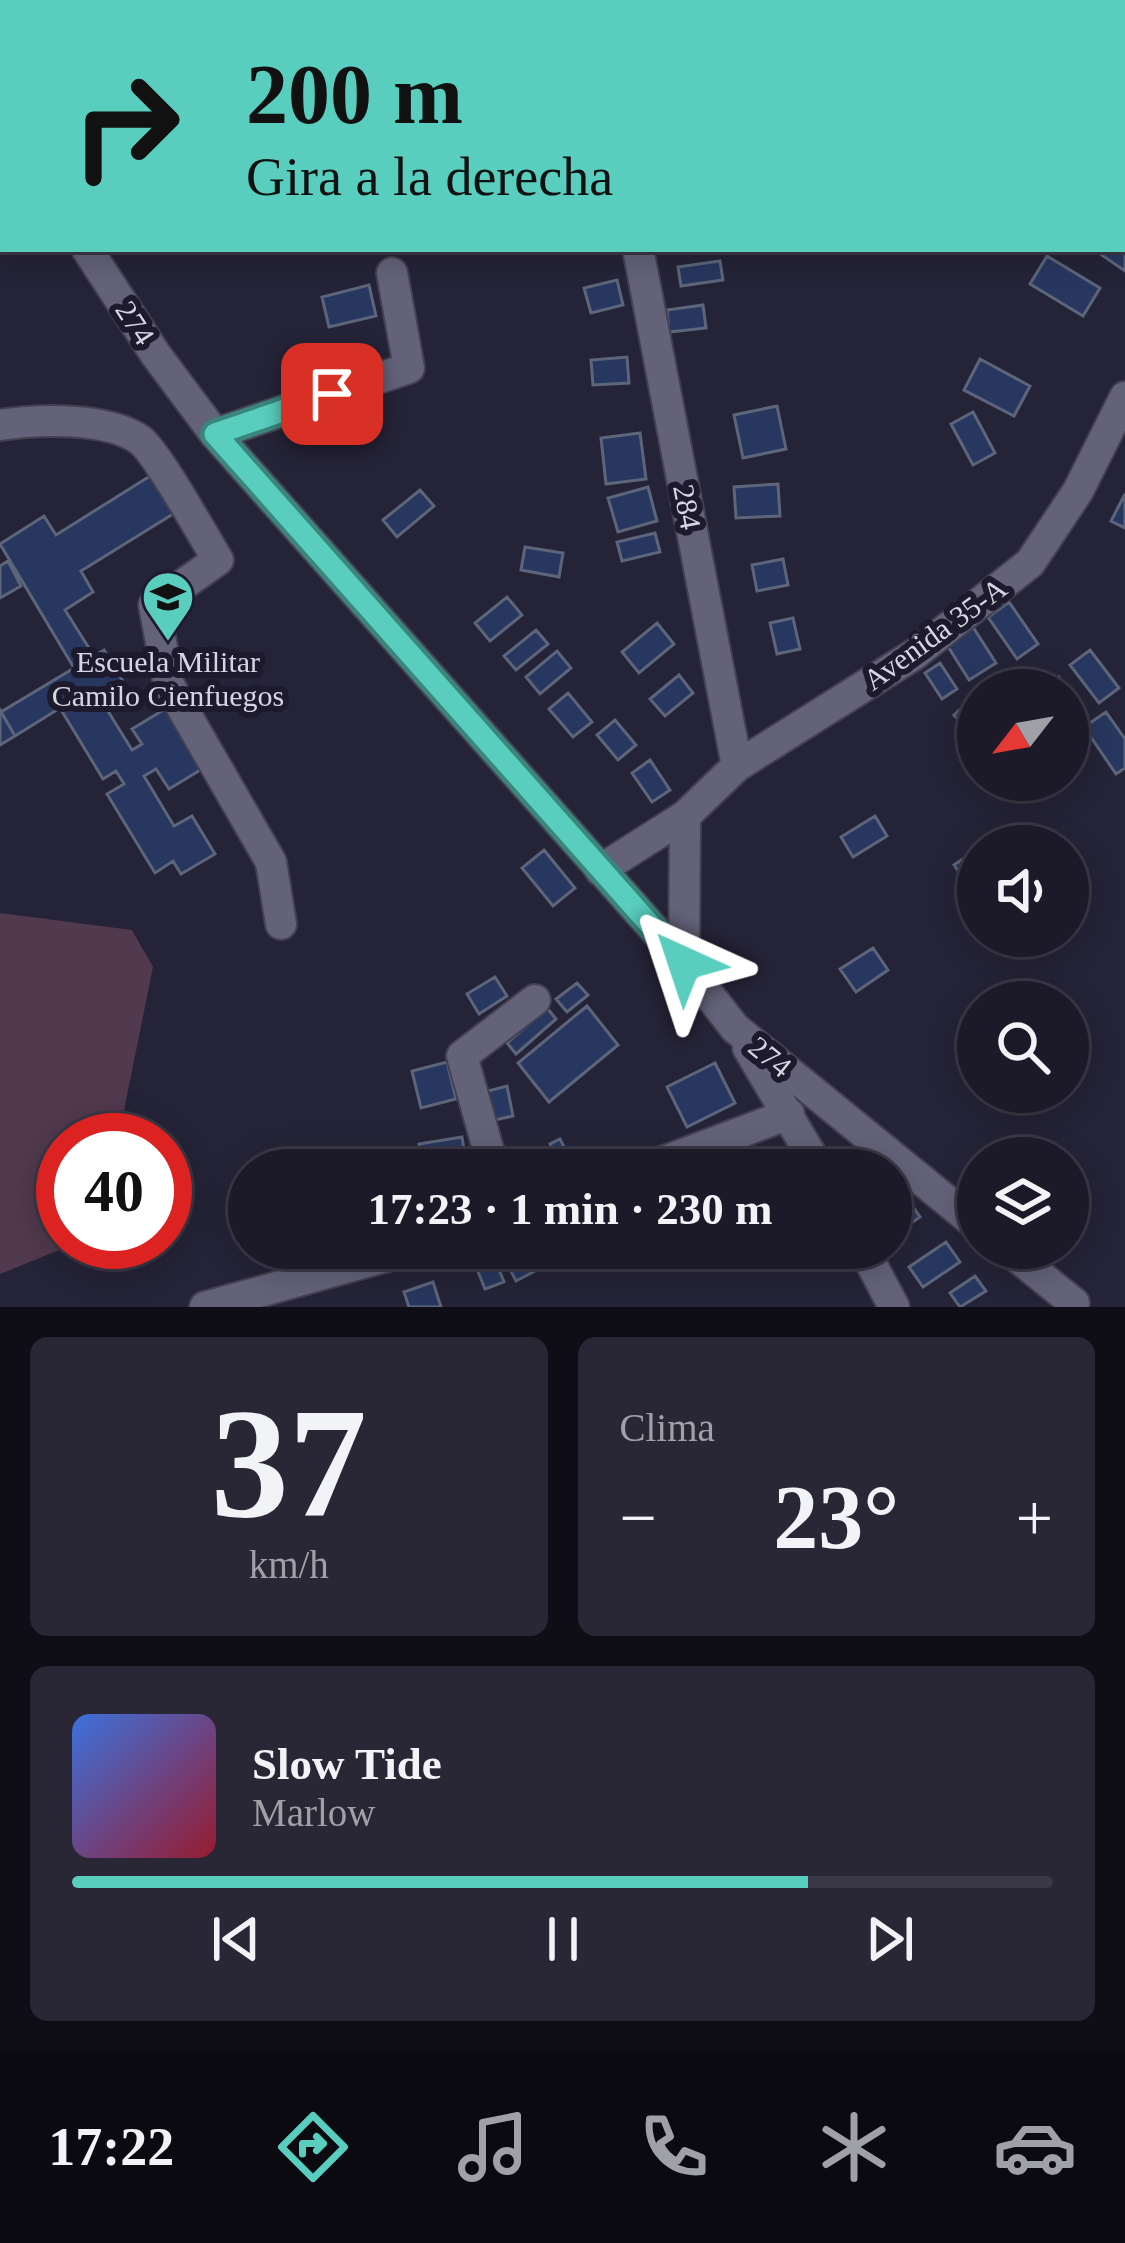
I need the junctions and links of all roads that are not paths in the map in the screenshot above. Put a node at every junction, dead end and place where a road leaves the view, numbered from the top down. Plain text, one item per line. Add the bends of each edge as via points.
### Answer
1 (89, 252) edge
2 (639, 252) edge
3 (392, 273) dead end
4 (1125, 397) edge
5 (0, 425) edge
6 (215, 434) junction
7 (737, 766) junction
8 (685, 817) junction
9 (600, 870) junction
10 (281, 924) dead end
11 (684, 963) junction
12 (535, 1000) dead end
13 (735, 1028) junction
14 (789, 1114) junction
15 (488, 1149) edge
16 (696, 1149) edge
17 (808, 1149) edge
18 (957, 1209) edge
19 (342, 1269) edge
20 (874, 1269) edge
21 (1032, 1269) edge
22 (1073, 1303) dead end
23 (205, 1307) edge
24 (894, 1307) edge

1 - 6 street, 274
2 - 7 street, 284
3 - 6 street via 410,368
4 - 7 street, Avenida 35-A via 1030,563 915,654
5 - 10 street via 111,427 143,441 218,560 154,605 169,685 271,862
6 - 9 street, 274
7 - 8 street, Avenida 35-A
8 - 9 street, Avenida 35-A
8 - 11 street
9 - 11 street, 274
11 - 13 street, 274
12 - 15 street via 462,1056
13 - 14 street
13 - 18 street, 274
14 - 16 street
14 - 17 street
19 - 23 street
20 - 24 street
21 - 22 street

